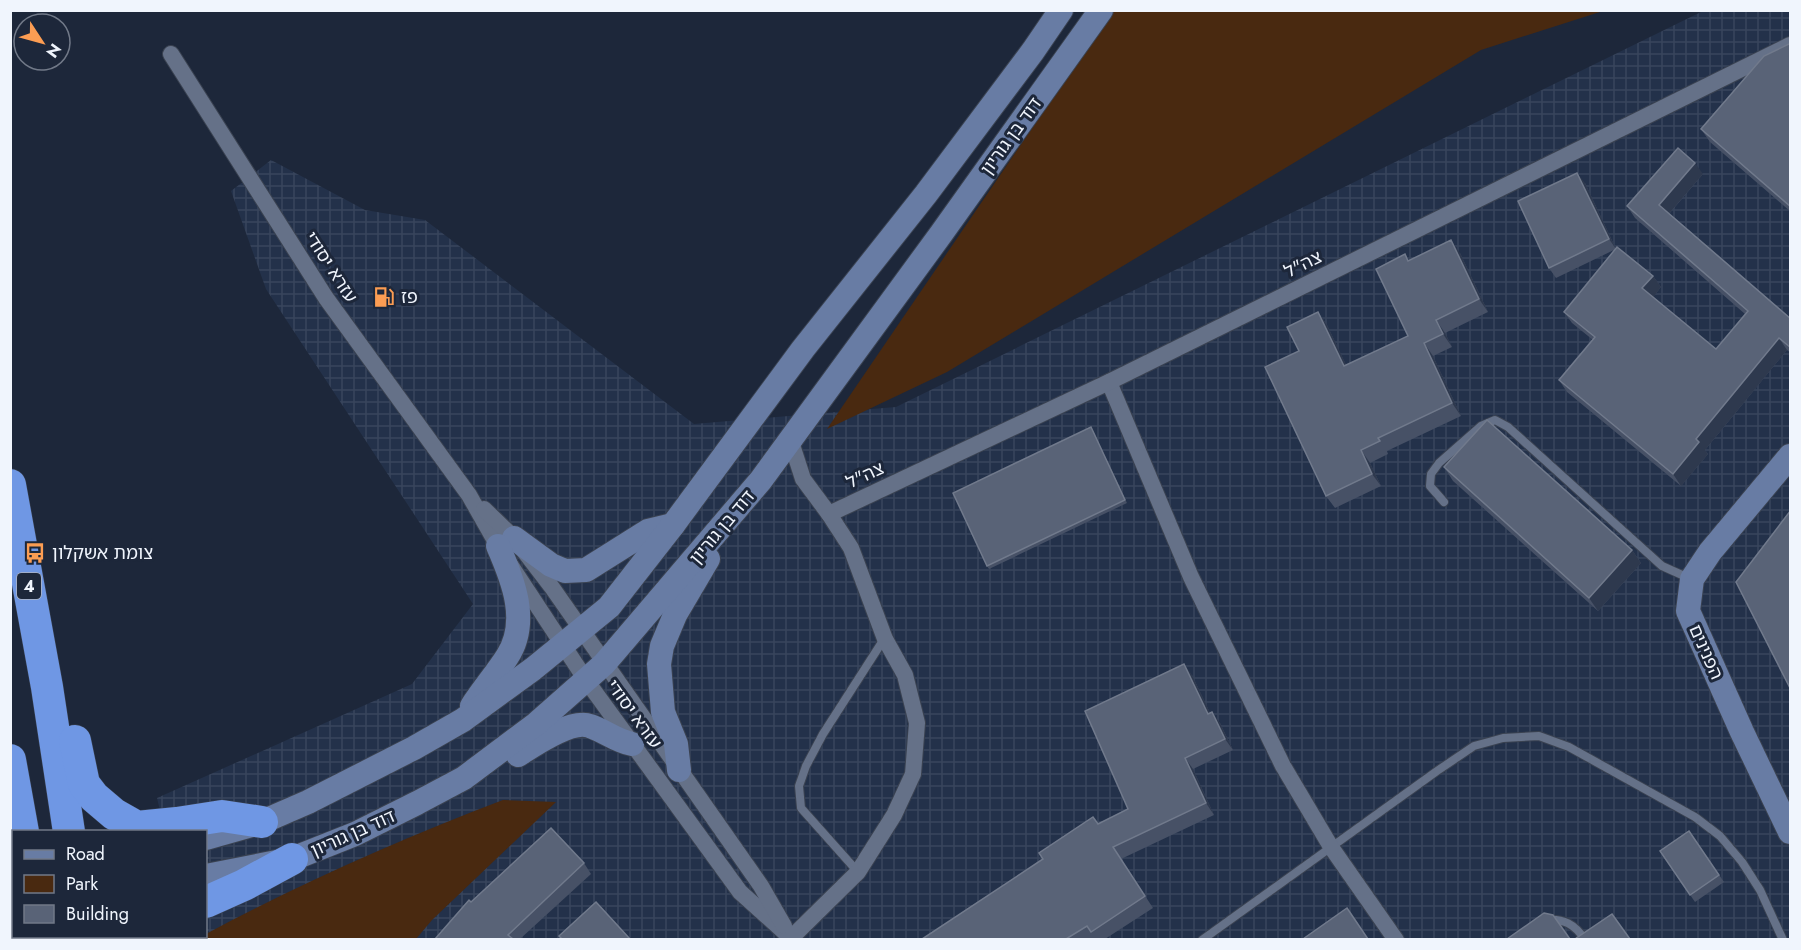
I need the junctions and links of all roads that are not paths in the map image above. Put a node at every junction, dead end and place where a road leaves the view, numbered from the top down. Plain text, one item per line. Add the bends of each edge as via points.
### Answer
1 (1061, 10) edge
2 (1101, 10) edge
3 (1791, 45) edge
4 (171, 54) dead end
5 (1109, 382) junction
6 (812, 410) junction
7 (1791, 456) edge
8 (10, 485) edge
9 (1444, 502) dead end
10 (829, 514) junction
11 (673, 525) junction
12 (724, 525) junction
13 (506, 542) junction
14 (1692, 579) junction
15 (583, 630) junction
16 (885, 639) junction
17 (563, 644) junction
18 (604, 664) junction
19 (586, 680) junction
20 (47, 687) junction
21 (463, 720) junction
22 (632, 744) junction
23 (10, 760) edge
24 (679, 770) junction
25 (464, 778) junction
26 (262, 822) junction
27 (23, 830) edge
28 (69, 830) edge
29 (1791, 832) edge
30 (207, 838) edge
31 (1331, 848) junction
32 (292, 859) junction
33 (858, 872) junction
34 (207, 876) edge
35 (207, 902) edge
36 (1539, 921) edge
37 (791, 939) edge
38 (1202, 939) edge
39 (1396, 939) edge
40 (1585, 939) edge
41 (1783, 939) edge

1 - 11 main road, דוד בן גוריון
2 - 6 main road, דוד בן גוריון
3 - 5 street, צה"ל
4 - 13 street, עזרא יסודי via 326,298
5 - 10 street, צה"ל
5 - 31 street via 1191,577 1283,766
6 - 10 street via 792,445 803,479
6 - 12 main road, דוד בן גוריון
7 - 14 main road, הפנינים
8 - 20 highway, 4
9 - 14 lane via 1430,486 1431,474 1481,426 1495,420 1508,427 1662,566
10 - 16 street via 851,548
11 - 13 main road via 648,531 586,570 565,571
11 - 15 main road, דוד בן גוריון via 609,607
12 - 18 main road, דוד בן גוריון
12 - 24 main road via 704,569 675,615 658,664 663,712 676,744
13 - 15 street, עזרא יסודי
13 - 17 street, עזרא יסודי
13 - 21 main road via 519,619 515,640
14 - 29 main road, הפנינים via 1688,612
15 - 17 main road, דוד בן גוריון
15 - 18 street, עזרא יסודי
16 - 33 street via 905,675 917,723 914,774
16 - 33 lane via 823,734 799,786 801,808
17 - 19 street, עזרא יסודי
17 - 21 main road, דוד בן גוריון
18 - 19 main road, דוד בן גוריון
18 - 24 street, עזרא יסודי
19 - 22 street, עזרא יסודי
19 - 25 main road, דוד בן גוריון
20 - 26 highway via 70,720 84,784 114,814 137,827 222,816
20 - 28 highway, 4
21 - 26 main road, דוד בן גוריון via 370,772
22 - 25 main road via 587,724 566,728 499,767
22 - 37 street, עזרא יסודי via 740,892
23 - 27 highway
24 - 37 street, עזרא יסודי via 761,886
25 - 32 main road, דוד בן גוריון via 355,834
26 - 30 main road, דוד בן גוריון
31 - 38 lane
31 - 39 street
31 - 41 lane via 1474,746 1503,738 1539,736 1569,747 1695,817 1720,836 1760,890
32 - 34 main road, דוד בן גוריון
32 - 35 highway
33 - 37 street
36 - 40 lane via 1557,919 1571,924

